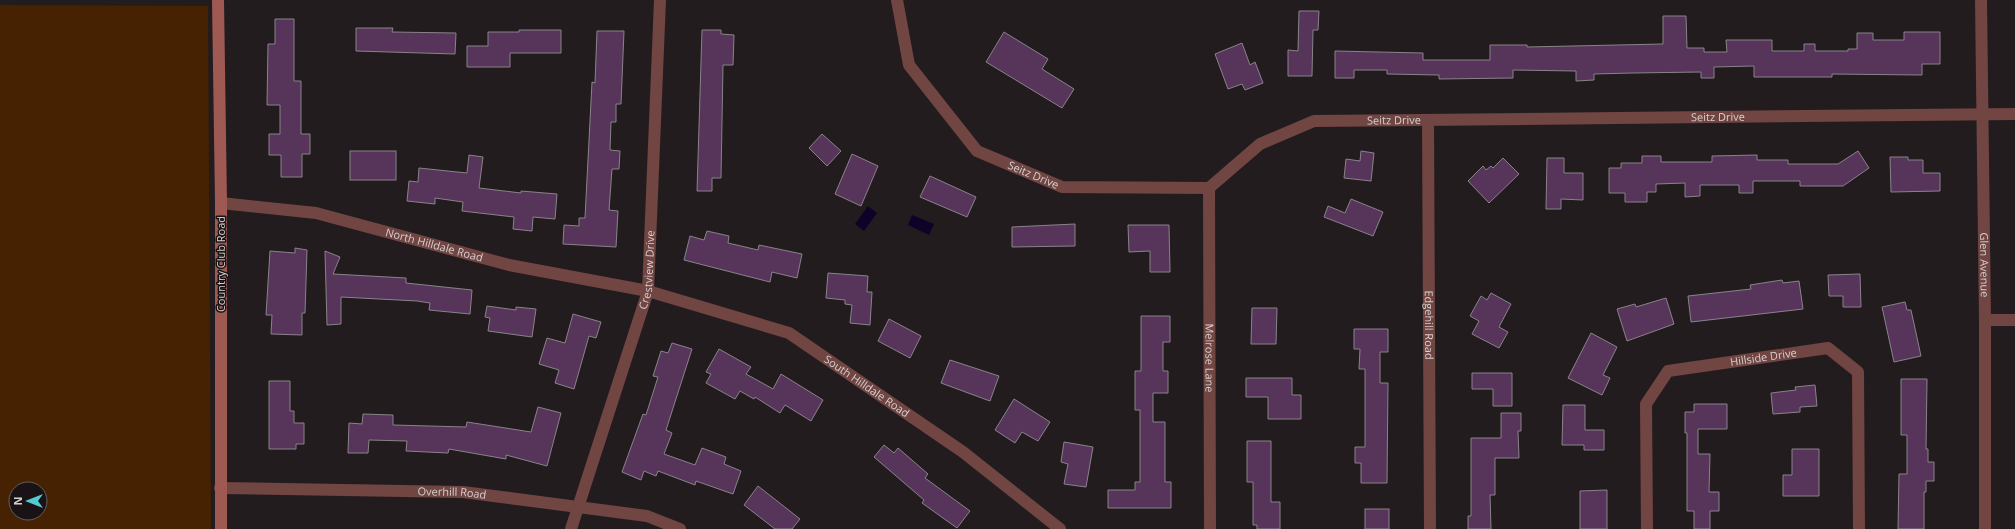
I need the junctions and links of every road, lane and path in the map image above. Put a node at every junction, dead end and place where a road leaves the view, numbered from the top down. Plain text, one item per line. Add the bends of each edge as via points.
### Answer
1 (218, 0) edge
2 (660, 0) edge
3 (897, 0) edge
4 (1981, 0) edge
5 (1982, 114) junction
6 (2015, 114) edge
7 (1428, 121) junction
8 (1209, 188) junction
9 (221, 203) junction
10 (648, 291) junction
11 (1985, 320) junction
12 (2015, 320) edge
13 (220, 488) junction
14 (578, 506) junction
15 (221, 529) edge
16 (571, 529) edge
17 (680, 529) edge
18 (1060, 529) edge
19 (1210, 529) edge
20 (1430, 529) edge
21 (1647, 529) edge
22 (1859, 529) edge
23 (1985, 529) edge

1 - 9 street, Country Club Road
2 - 10 street, Crestview Drive
3 - 8 street, Seitz Drive via 909,65 977,150 1062,187
4 - 5 street, Glen Avenue
5 - 6 street, Seitz Drive
5 - 7 street, Seitz Drive
5 - 11 street, Glen Avenue
7 - 8 street, Seitz Drive via 1314,121 1260,144
7 - 20 street, Edgehill Road
8 - 19 street, Melrose Lane
9 - 10 street, North Hilldale Road via 316,214 508,265
9 - 13 street, Country Club Road
10 - 14 street, Crestview Drive
10 - 18 street, South Hilldale Road via 789,333 963,452
11 - 12 street
11 - 23 street, Glen Avenue
13 - 14 street, Overhill Road via 463,492
13 - 15 street, Country Club Road
14 - 16 street, Crestview Drive
14 - 17 street, Overhill Road via 647,516
21 - 22 street, Hillside Drive via 1646,404 1668,370 1828,348 1858,372

